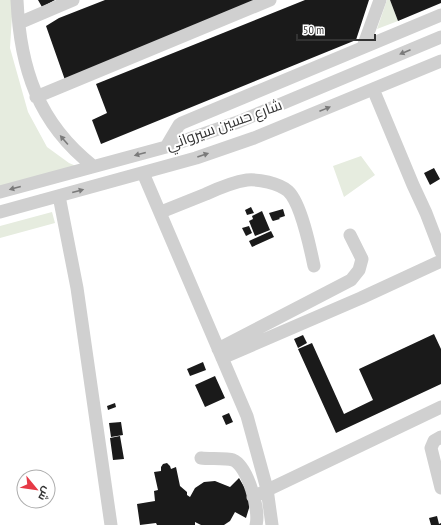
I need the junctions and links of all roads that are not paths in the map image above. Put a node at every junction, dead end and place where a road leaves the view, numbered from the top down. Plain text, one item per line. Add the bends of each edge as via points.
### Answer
1 (17, 0) edge
2 (73, 0) edge
3 (270, 0) edge
4 (380, 0) edge
5 (441, 15) edge
6 (19, 23) junction
7 (441, 37) edge
8 (363, 47) junction
9 (441, 61) edge
10 (373, 89) junction
11 (36, 97) junction
12 (166, 147) junction
13 (99, 165) junction
14 (143, 173) junction
15 (112, 182) junction
16 (0, 192) edge
17 (59, 196) junction
18 (0, 212) edge
19 (161, 212) junction
20 (350, 235) dead end
21 (441, 252) edge
22 (441, 261) edge
23 (314, 266) dead end
24 (220, 354) junction
25 (441, 407) edge
26 (441, 437) edge
27 (201, 458) dead end
28 (262, 470) junction
29 (248, 478) junction
30 (441, 488) edge
31 (268, 489) junction
32 (253, 497) junction
33 (110, 525) edge
34 (256, 525) edge
35 (272, 525) edge

1 - 6 street
2 - 6 street
3 - 11 street
4 - 8 street
5 - 8 street
6 - 11 street via 25,60
7 -> 12 street, شارع حسين سيرواني via 238,122
8 - 12 street via 182,123
9 - 10 street, شارع حسين سيرواني
14 -> 10 street, شارع حسين سيرواني via 254,138
10 - 21 street
13 -> 11 street via 73,149 48,118
12 -> 13 street, شارع حسين سيرواني
13 - 15 street
13 -> 16 street, شارع حسين سيرواني
14 - 15 street, شارع حسين سيرواني
14 - 19 street
17 -> 15 street, شارع حسين سيرواني
17 - 18 street, شارع حسين سيرواني
17 - 33 street via 77,288
19 - 23 street via 227,185 247,180 278,185 288,192 295,202
19 - 24 street
20 - 24 street via 362,259 359,270 351,280
22 - 24 street via 361,298
24 - 28 street via 247,416
25 - 31 street
26 - 30 street via 434,441 432,448
27 - 29 street via 232,460 242,467
28 - 29 street
28 - 31 street
29 - 32 street
31 - 32 street
31 - 35 street
32 - 34 street via 258,520

